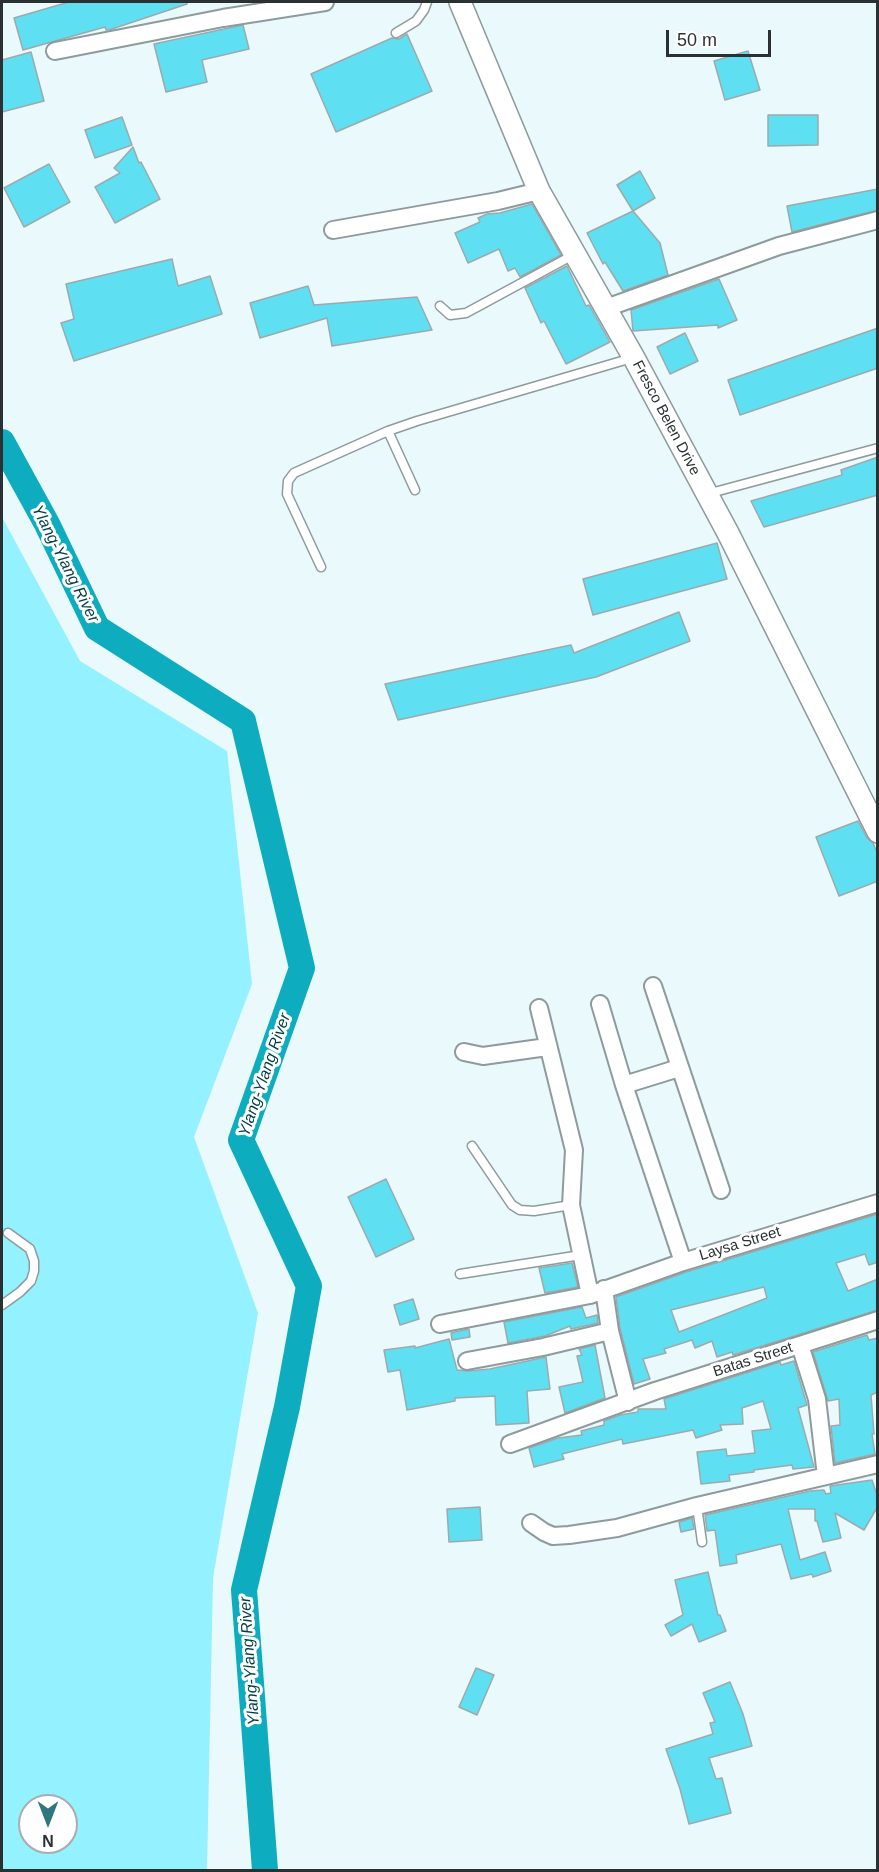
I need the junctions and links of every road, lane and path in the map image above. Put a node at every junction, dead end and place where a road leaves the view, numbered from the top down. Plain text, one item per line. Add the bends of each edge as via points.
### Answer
1 (325, 2) edge
2 (427, 2) edge
3 (460, 2) edge
4 (396, 33) dead end
5 (56, 51) dead end
6 (539, 191) junction
7 (878, 220) edge
8 (333, 230) dead end
9 (575, 253) junction
10 (440, 306) dead end
11 (606, 308) junction
12 (634, 358) junction
13 (388, 431) junction
14 (878, 448) edge
15 (415, 490) dead end
16 (707, 494) junction
17 (321, 567) dead end
18 (878, 832) edge
19 (652, 986) dead end
20 (600, 1004) dead end
21 (539, 1008) dead end
22 (548, 1047) junction
23 (464, 1052) dead end
24 (679, 1068) junction
25 (624, 1085) junction
26 (472, 1146) dead end
27 (721, 1190) dead end
28 (878, 1203) edge
29 (571, 1205) junction
30 (8, 1233) dead end
31 (581, 1255) junction
32 (683, 1262) junction
33 (460, 1275) dead end
34 (597, 1292) junction
35 (2, 1305) edge
36 (878, 1320) edge
37 (440, 1324) dead end
38 (610, 1331) junction
39 (800, 1345) junction
40 (468, 1361) dead end
41 (628, 1402) junction
42 (510, 1444) dead end
43 (878, 1464) edge
44 (826, 1476) junction
45 (698, 1506) junction
46 (531, 1523) dead end
47 (702, 1542) dead end

1 - 5 street
2 - 4 lane via 416,21
3 - 6 street, Fresco Belen Drive
6 - 8 street
6 - 9 street, Fresco Belen Drive
7 - 11 street via 779,246
9 - 10 lane via 466,313 450,315
9 - 11 street, Fresco Belen Drive
11 - 12 street, Fresco Belen Drive
12 - 13 lane
12 - 16 street, Fresco Belen Drive
13 - 15 lane
13 - 17 lane via 294,473 288,481 287,494
14 - 16 lane
16 - 18 street, Fresco Belen Drive
19 - 24 street
20 - 25 street
21 - 22 street
22 - 23 street via 483,1056
22 - 29 street via 574,1150
24 - 25 street
24 - 27 street
25 - 32 street
26 - 29 lane via 512,1205 520,1210
28 - 32 street, Laysa Street
29 - 31 street
30 - 35 lane via 30,1249 34,1271 31,1281
31 - 33 lane
31 - 34 street
32 - 34 street, Laysa Street
34 - 37 street, Laysa Street
34 - 38 street
36 - 39 street, Batas Street
38 - 40 street
38 - 41 street
39 - 41 street, Batas Street
39 - 44 street via 817,1399
41 - 42 street, Batas Street
43 - 44 street
44 - 45 street
45 - 46 street via 616,1528 569,1535 553,1536
45 - 47 lane

